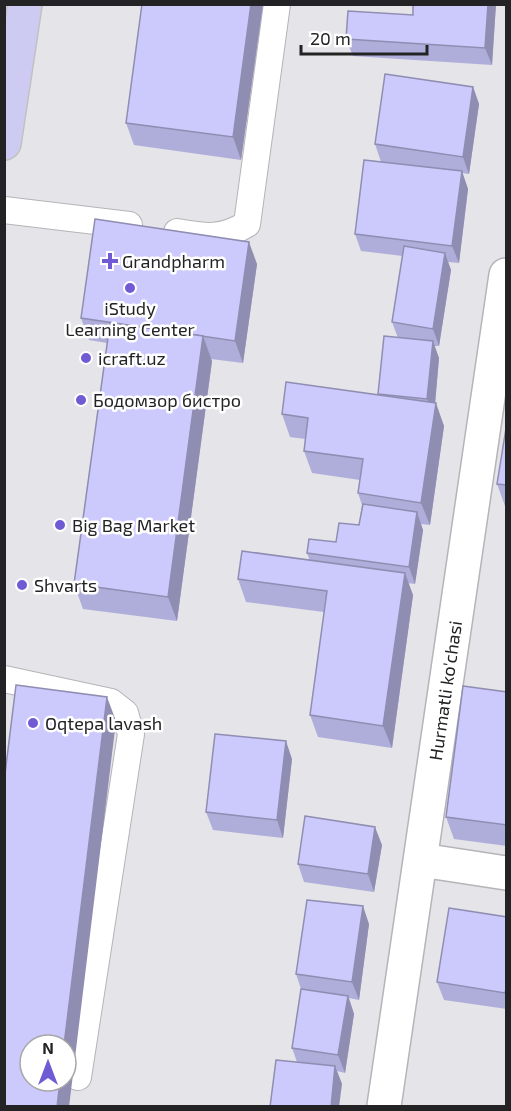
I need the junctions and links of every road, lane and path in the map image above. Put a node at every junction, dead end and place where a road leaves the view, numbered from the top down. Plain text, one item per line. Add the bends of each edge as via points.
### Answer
1 (25, 4) edge
2 (277, 4) edge
3 (4, 143) edge
4 (4, 210) edge
5 (507, 275) edge
6 (502, 349) edge
7 (4, 679) edge
8 (421, 860) junction
9 (507, 873) edge
10 (78, 1077) dead end
11 (384, 1107) edge

1 - 3 main road
2 - 4 lane via 247,224 229,235 206,237
5 - 6 street, Hurmatli ko'chasi
6 - 8 street, Hurmatli ko'chasi
7 - 10 lane via 111,702 125,713 131,734
8 - 9 street
8 - 11 street, Hurmatli ko'chasi

